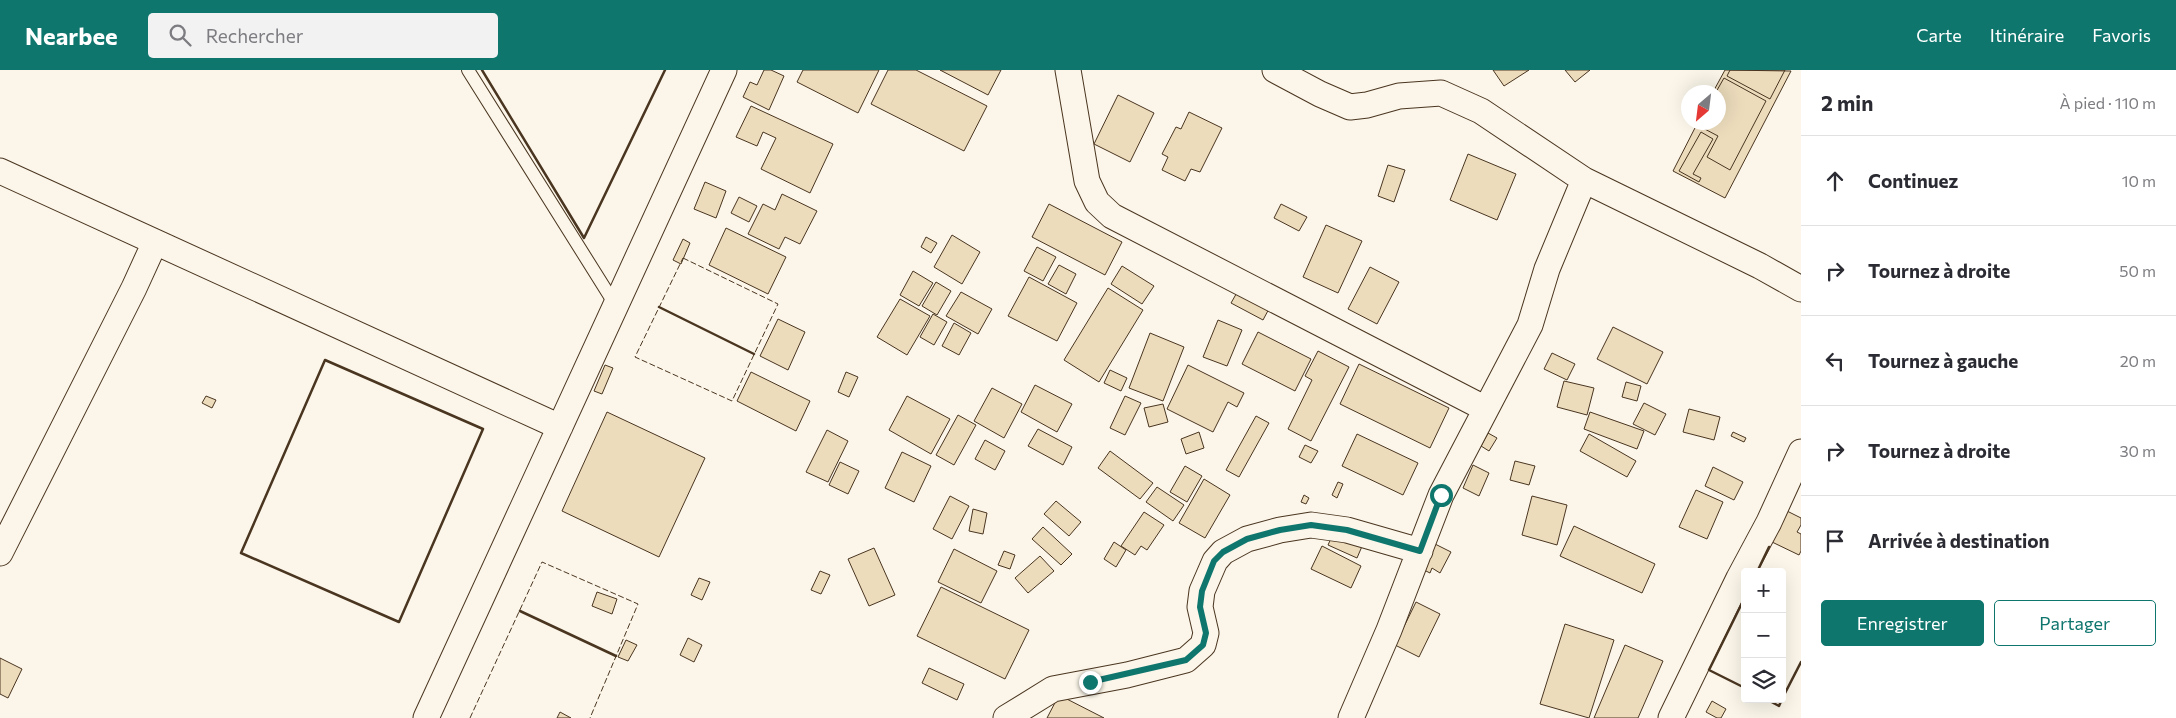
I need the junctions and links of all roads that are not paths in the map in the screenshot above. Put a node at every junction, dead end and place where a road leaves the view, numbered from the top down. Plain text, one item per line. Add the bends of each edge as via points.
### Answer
1 (468, 70) edge
2 (724, 70) edge
3 (1068, 70) edge
4 (1274, 70) edge
5 (0, 171) edge
6 (1584, 180) junction
7 (154, 242) junction
8 (1801, 289) edge
9 (616, 306) junction
10 (1486, 409) junction
11 (560, 427) junction
12 (1801, 452) edge
13 (1420, 551) junction
14 (0, 553) edge
15 (426, 718) edge
16 (1006, 718) edge
17 (1351, 718) edge
18 (1671, 718) edge

1 - 9 lane
2 - 9 street
3 - 10 street via 1087,181 1097,202 1112,216
4 - 6 street via 1350,107 1367,106 1399,96 1441,93 1481,111
5 - 7 street
6 - 8 street
6 - 10 street via 1547,269 1530,325
7 - 11 street
7 - 14 street
9 - 11 street
10 - 13 street via 1441,495
11 - 15 street
12 - 18 street
13 - 16 street via 1347,530 1311,525 1247,539 1214,561 1202,591 1200,607 1206,633 1203,645 1186,660 1053,689
13 - 17 street

